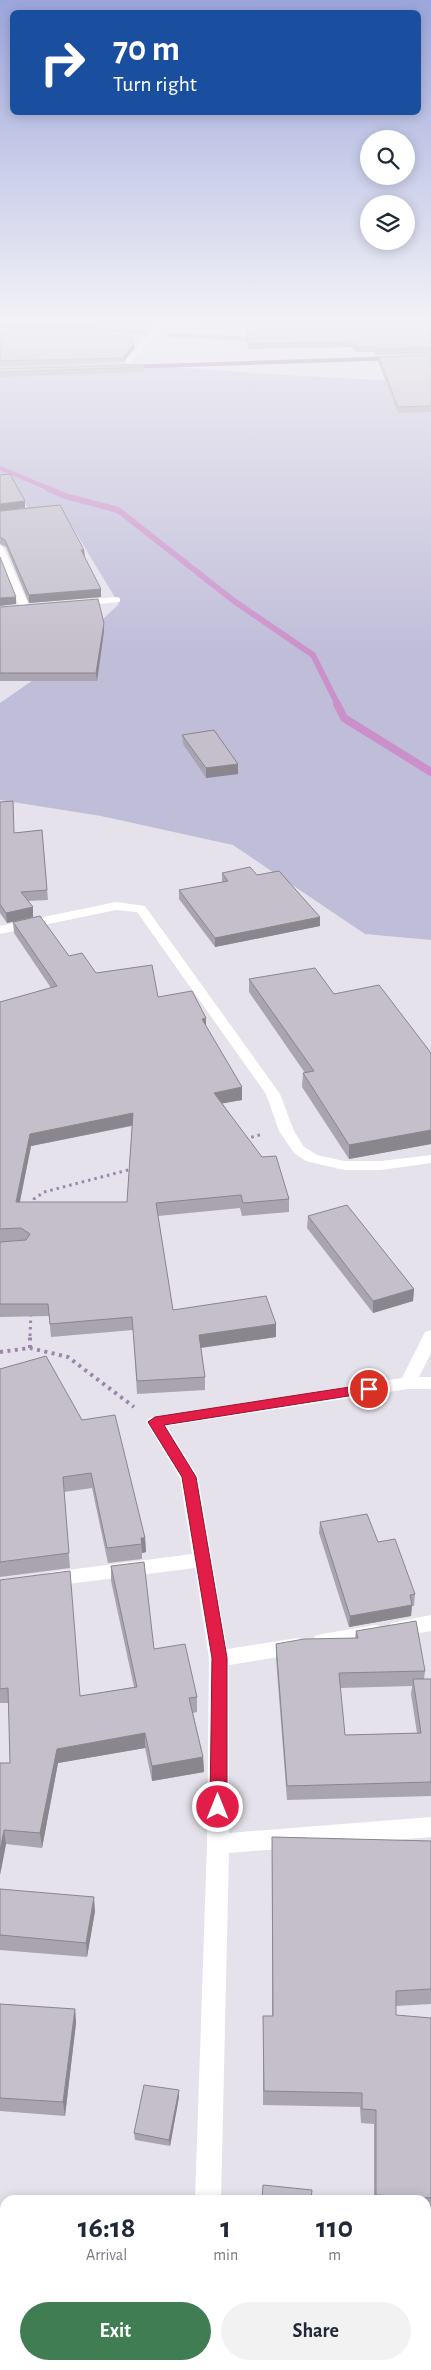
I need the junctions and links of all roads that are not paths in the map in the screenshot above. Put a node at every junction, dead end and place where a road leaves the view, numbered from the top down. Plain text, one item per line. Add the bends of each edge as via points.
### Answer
1 (0, 548) edge
2 (116, 600) dead end
3 (70, 604) edge
4 (25, 608) edge
5 (0, 930) edge
6 (431, 1159) edge
7 (431, 1336) edge
8 (408, 1383) junction
9 (431, 1383) edge
10 (202, 1560) junction
11 (38, 1581) edge
12 (431, 1624) edge
13 (219, 1658) junction
14 (431, 1827) edge
15 (218, 1844) junction
16 (208, 2195) edge

1 - 4 street
2 - 3 street
5 - 6 street via 116,906 141,909 273,1094 285,1128 298,1149 311,1159 336,1165 376,1165
7 - 8 street
8 - 9 street
8 - 10 street via 155,1422 189,1477
10 - 11 street
10 - 13 street
12 - 13 street
13 - 15 street
14 - 15 street
15 - 16 street

